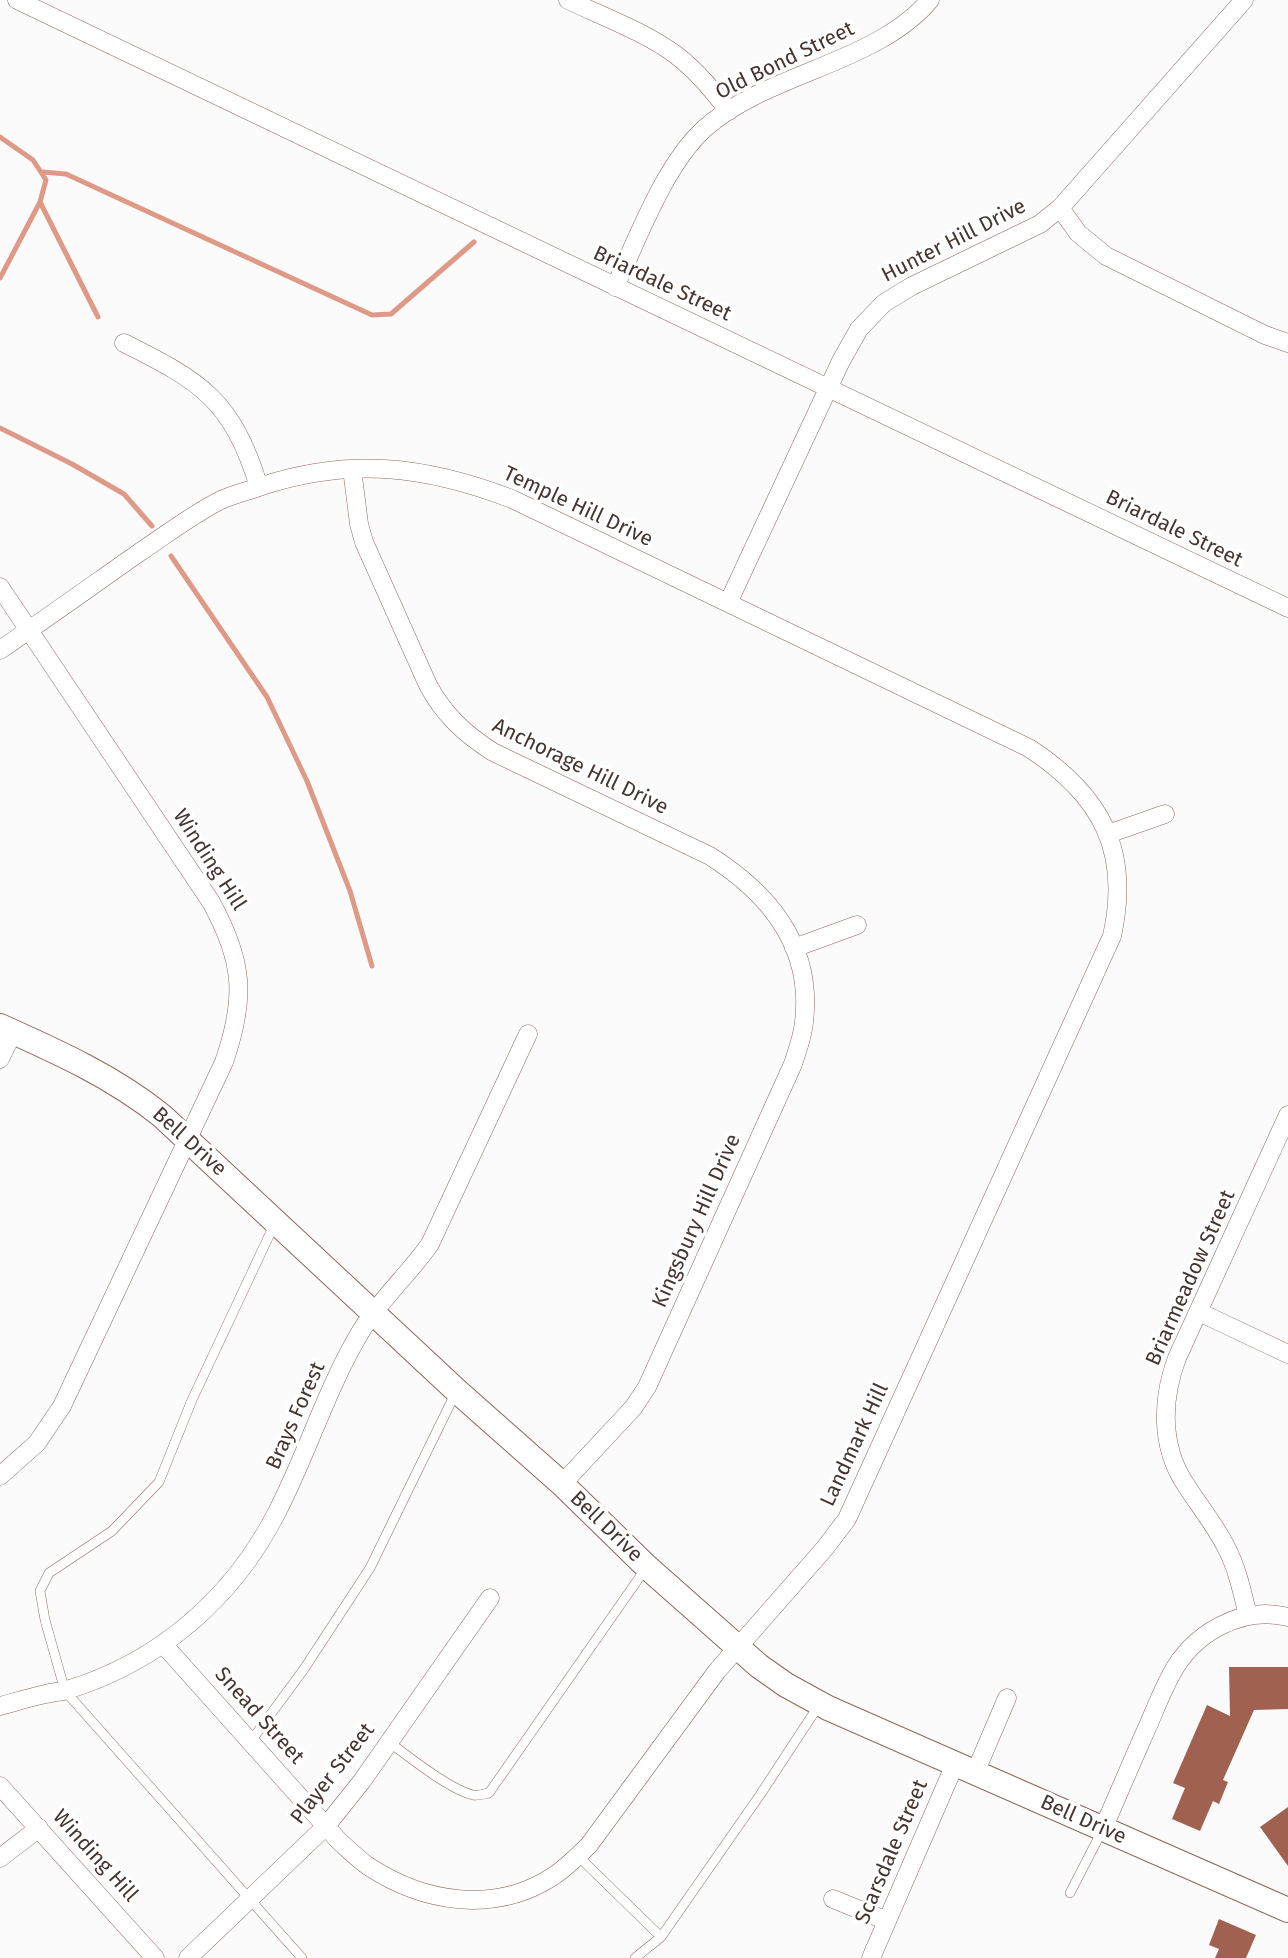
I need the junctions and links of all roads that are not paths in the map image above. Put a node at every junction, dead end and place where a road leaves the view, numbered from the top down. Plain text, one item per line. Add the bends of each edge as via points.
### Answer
1 (18, 0) edge
2 (568, 0) edge
3 (930, 0) edge
4 (1244, 0) edge
5 (729, 111) junction
6 (1060, 208) junction
7 (615, 287) junction
8 (124, 343) dead end
9 (1288, 343) edge
10 (829, 387) junction
11 (352, 469) junction
12 (259, 487) junction
13 (0, 587) edge
14 (728, 603) junction
15 (1288, 608) edge
16 (28, 631) junction
17 (0, 650) edge
18 (1165, 814) dead end
19 (1108, 834) junction
20 (858, 925) dead end
21 (794, 948) junction
22 (7, 1029) edge
23 (528, 1034) dead end
24 (0, 1059) edge
25 (1288, 1115) edge
26 (187, 1140) junction
27 (276, 1220) junction
28 (374, 1312) junction
29 (1199, 1312) junction
30 (1288, 1354) edge
31 (457, 1391) junction
32 (0, 1476) edge
33 (562, 1484) junction
34 (647, 1567) junction
35 (489, 1598) dead end
36 (1248, 1616) junction
37 (1288, 1617) edge
38 (163, 1644) junction
39 (737, 1645) junction
40 (65, 1691) junction
41 (1007, 1698) dead end
42 (820, 1703) junction
43 (0, 1706) edge
44 (251, 1741) junction
45 (389, 1742) junction
46 (965, 1769) junction
47 (0, 1786) edge
48 (326, 1826) junction
49 (39, 1828) junction
50 (1103, 1829) junction
51 (578, 1856) junction
52 (0, 1858) edge
53 (421, 1891) joint
54 (1070, 1893) dead end
55 (250, 1898) junction
56 (833, 1899) dead end
57 (1288, 1910) edge
58 (887, 1921) junction
59 (661, 1937) junction
60 (155, 1958) edge
61 (188, 1958) edge
62 (302, 1958) edge
63 (635, 1958) edge
64 (871, 1958) edge

1 - 7 street, Briardale Street
2 - 5 street via 676,55
3 - 5 street, Old Bond Street via 890,34
4 - 6 street, Hunter Hill Drive
5 - 7 street, Old Bond Street via 684,151
6 - 9 street via 1078,233 1106,256
6 - 10 street, Hunter Hill Drive via 1040,224 884,303 859,329
7 - 10 street, Briardale Street
8 - 12 street via 171,366 224,409 250,457
10 - 14 street, Hunter Hill Drive
10 - 15 street, Briardale Street
11 - 12 street, Temple Hill Drive via 315,472
11 - 14 street, Temple Hill Drive via 424,472 472,484
11 - 21 street, Anchorage Hill Drive via 364,542 440,707 467,735 493,752 732,870 782,920
12 - 16 street, Temple Hill Drive via 223,499 176,527
13 - 16 street, Winding Hill
14 - 19 street, Temple Hill Drive via 1029,748 1059,767 1083,792
16 - 17 street, Temple Hill Drive
16 - 26 street, Winding Hill via 211,902 232,946 239,996 235,1030
18 - 19 street
19 - 39 street, Landmark Hill via 1118,884 1112,936 853,1506 825,1548
20 - 21 street
21 - 33 street, Kingsbury Hill Drive via 805,1007 793,1064 647,1387
22 - 24 street
22 - 26 street, Bell Drive via 137,1096
23 - 28 street, Brays Forest via 430,1244
25 - 29 street, Briarmeadow Street
26 - 27 street, Bell Drive
26 - 32 street, Winding Hill via 55,1419 37,1443
27 - 28 street, Bell Drive
27 - 40 lane via 159,1482 112,1531 49,1573 40,1591
28 - 31 street, Bell Drive
28 - 38 street, Brays Forest via 348,1355 276,1514 249,1560 202,1614
29 - 30 street
29 - 36 street, Briarmeadow Street via 1172,1372 1166,1427 1182,1479 1232,1561
31 - 33 street, Bell Drive
31 - 44 lane via 370,1568
33 - 34 street, Bell Drive
34 - 39 street, Bell Drive
34 - 45 lane via 489,1793 475,1796 425,1769
35 - 45 street, Player Street
36 - 37 street
36 - 50 street via 1211,1630 1192,1645 1171,1673
38 - 40 street, Brays Forest via 118,1670
38 - 44 street, Snead Street
39 - 42 street, Bell Drive via 786,1685
39 - 51 street, Landmark Hill
40 - 43 street, Brays Forest
40 - 55 lane
41 - 46 street, Scarsdale Street
42 - 46 street, Bell Drive
42 - 59 lane
44 - 48 street, Snead Street
45 - 48 street, Player Street
46 - 50 street, Bell Drive
46 - 58 street, Scarsdale Street
47 - 49 street, Winding Hill
48 - 53 street, Snead Street via 367,1865
48 - 55 street, Player Street
49 - 52 street
49 - 60 street, Winding Hill
50 - 54 lane
50 - 57 street, Bell Drive
51 - 53 street, Landmark Hill via 550,1878 503,1897 454,1900
51 - 59 lane
55 - 61 street, Player Street
55 - 62 lane
56 - 58 street
58 - 64 street, Scarsdale Street
59 - 63 lane

